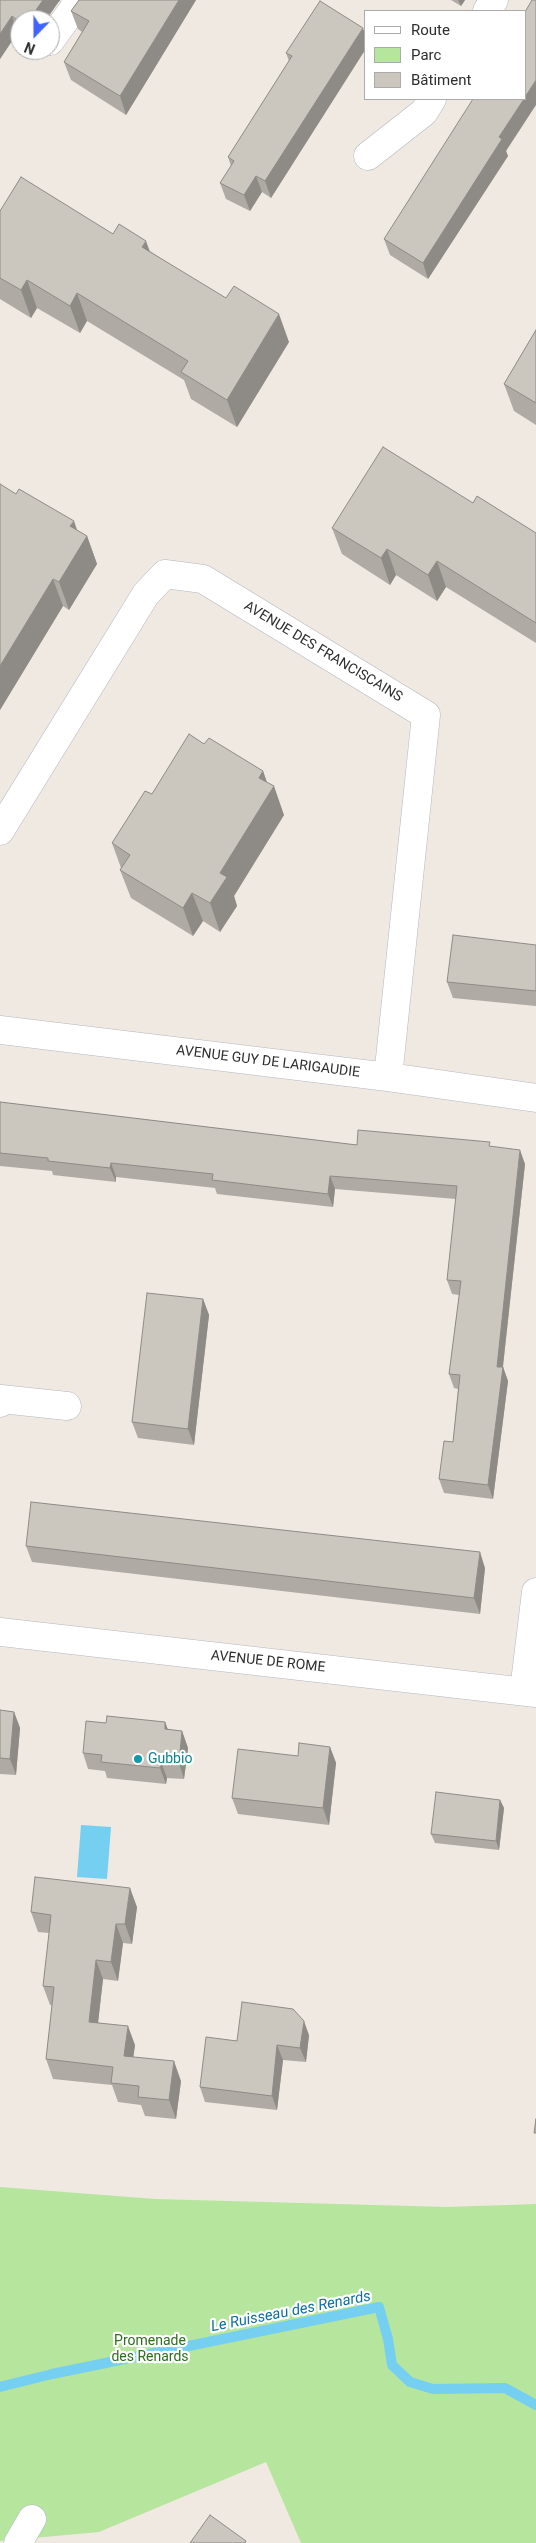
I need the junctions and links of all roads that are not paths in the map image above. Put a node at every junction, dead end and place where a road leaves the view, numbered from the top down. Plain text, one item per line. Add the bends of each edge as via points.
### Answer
1 (76, 0) edge
2 (60, 27) edge
3 (431, 100) edge
4 (368, 156) dead end
5 (0, 831) edge
6 (0, 1030) edge
7 (388, 1077) junction
8 (536, 1098) edge
9 (0, 1403) edge
10 (66, 1406) dead end
11 (536, 1592) edge
12 (0, 1632) edge
13 (530, 1692) edge
14 (32, 2519) dead end
15 (18, 2543) edge

1 - 2 street
3 - 4 street via 424,112
5 - 7 street, AVENUE DES FRANCISCAINS via 146,594 166,574 203,579 426,715
6 - 7 street, AVENUE GUY DE LARIGAUDIE
7 - 8 street, AVENUE GUY DE LARIGAUDIE
9 - 10 street via 0,1399
11 - 13 street
12 - 13 street, AVENUE DE ROME
14 - 15 street

